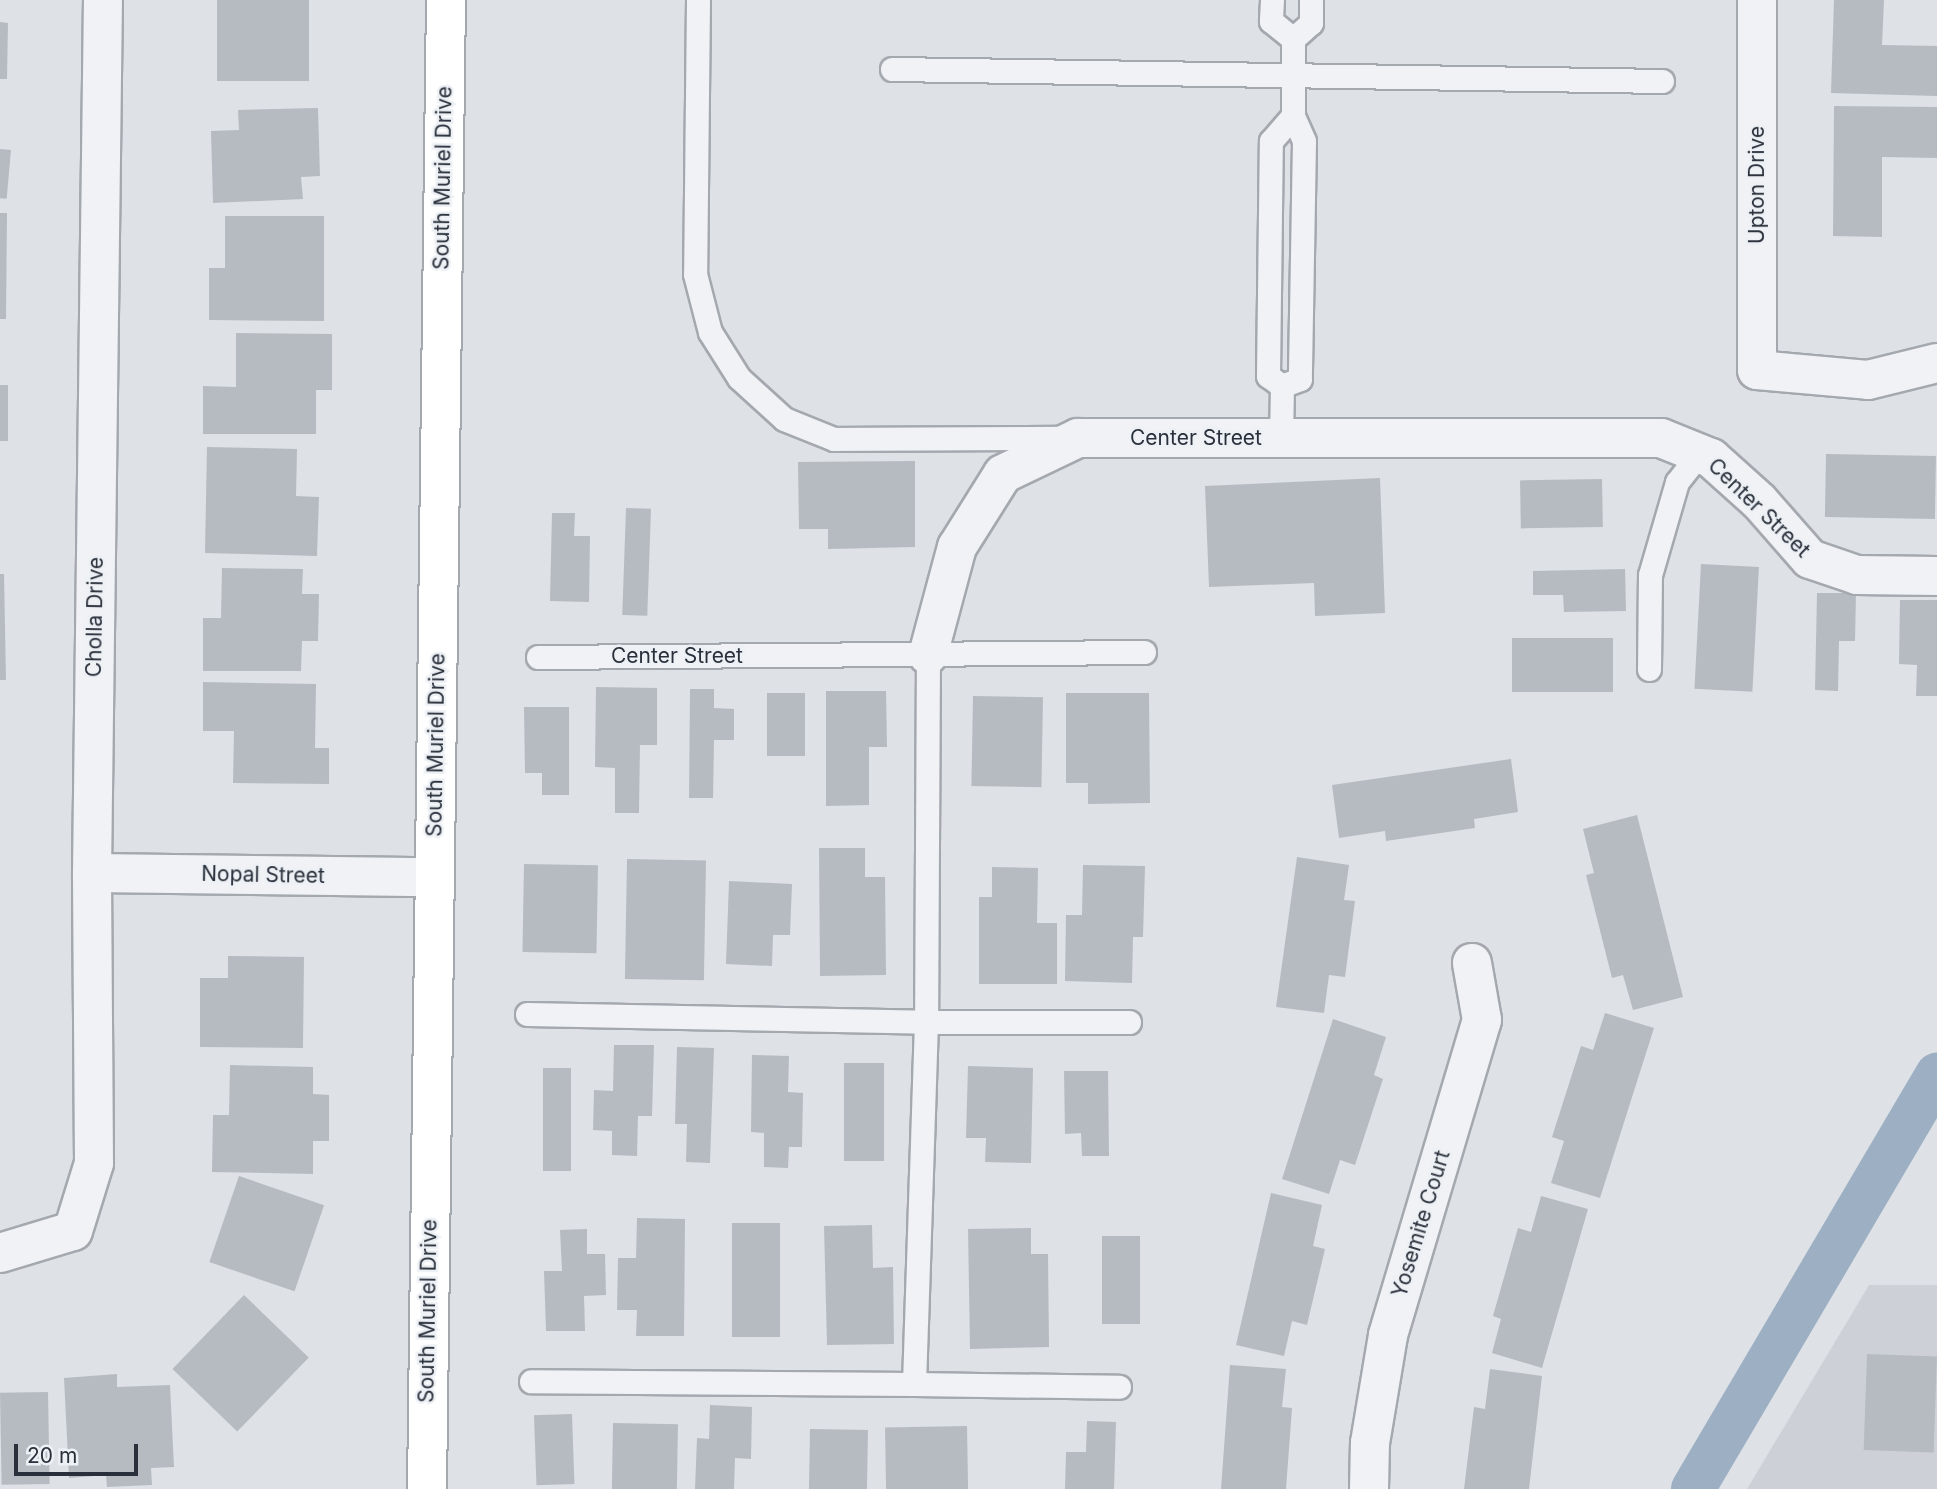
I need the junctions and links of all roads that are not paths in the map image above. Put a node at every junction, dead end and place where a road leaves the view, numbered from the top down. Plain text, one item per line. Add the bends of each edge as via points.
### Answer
1 (103, 0) edge
2 (446, 0) edge
3 (698, 0) edge
4 (1272, 0) edge
5 (1311, 0) edge
6 (1758, 0) edge
7 (1293, 39) junction
8 (892, 69) dead end
9 (1293, 76) junction
10 (1662, 81) dead end
11 (1293, 116) junction
12 (1937, 363) edge
13 (1282, 386) junction
14 (1078, 438) junction
15 (1281, 438) junction
16 (1700, 453) junction
17 (1937, 576) edge
18 (1144, 652) dead end
19 (928, 655) junction
20 (538, 657) dead end
21 (1649, 669) dead end
22 (92, 873) junction
23 (434, 877) junction
24 (1472, 963) dead end
25 (527, 1014) dead end
26 (926, 1022) junction
27 (1129, 1022) dead end
28 (0, 1253) edge
29 (531, 1381) dead end
30 (914, 1384) junction
31 (1119, 1387) dead end
32 (427, 1489) edge
33 (1369, 1489) edge

1 - 22 street, Cholla Drive
2 - 23 main road, South Muriel Drive
3 - 14 lane via 695,274 710,332 739,378 784,419 834,439
4 - 7 lane via 1271,21
5 - 7 lane via 1311,23
6 - 12 street, Upton Drive via 1757,370 1868,380
7 - 9 lane
8 - 9 lane
9 - 10 lane
9 - 11 lane
11 - 13 lane via 1304,141 1300,379
11 - 13 lane via 1271,141 1268,376
13 - 15 lane
14 - 15 street, Center Street
14 - 19 street, Center Street via 1003,474 957,547
15 - 16 street, Center Street via 1661,438
16 - 17 street, Center Street via 1759,501 1810,559 1857,576
16 - 21 lane via 1677,482 1650,575
18 - 19 lane
19 - 20 lane, Center Street
19 - 26 lane
22 - 23 street, Nopal Street
22 - 28 street, Cholla Drive via 94,1163 73,1231
23 - 32 main road, South Muriel Drive
24 - 33 street, Yosemite Court via 1482,1020 1388,1335 1370,1443
25 - 26 lane
26 - 27 lane
26 - 30 lane
29 - 30 lane
30 - 31 lane

